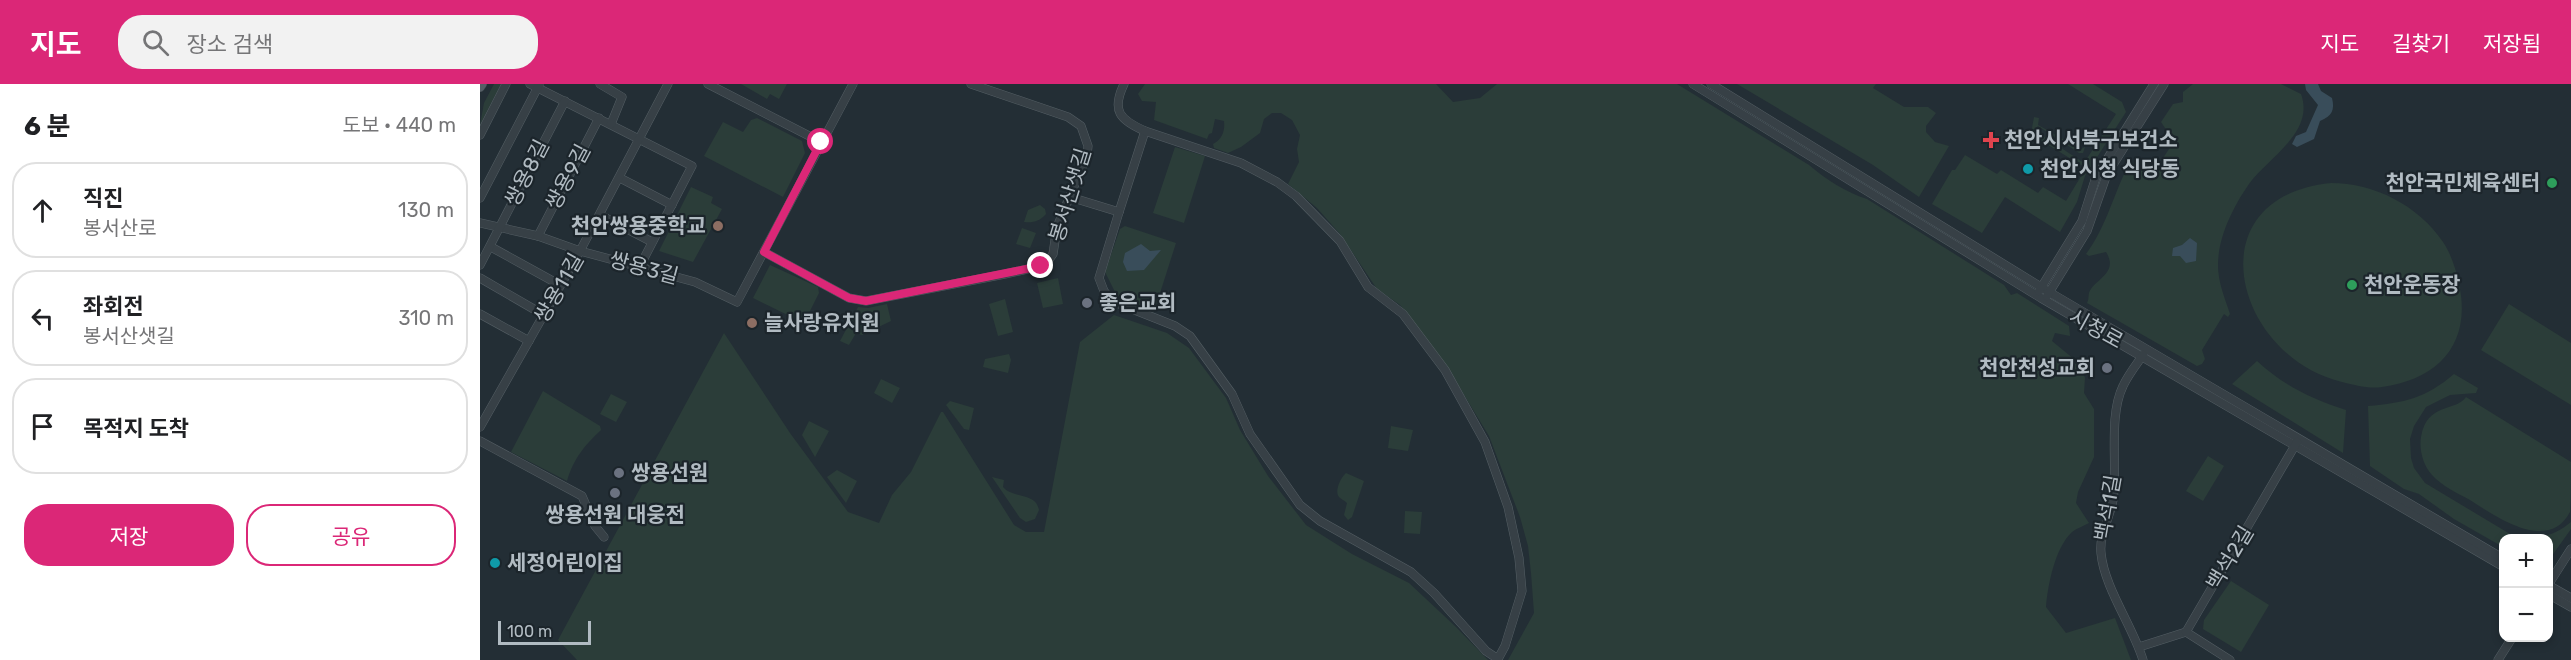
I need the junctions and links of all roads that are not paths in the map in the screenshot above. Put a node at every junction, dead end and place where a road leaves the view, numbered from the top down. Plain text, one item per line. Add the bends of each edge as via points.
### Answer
1 (506, 84) edge
2 (600, 84) edge
3 (668, 84) edge
4 (708, 84) edge
5 (851, 84) edge
6 (971, 84) edge
7 (1124, 84) edge
8 (1693, 84) edge
9 (1711, 84) edge
10 (2154, 84) edge
11 (2164, 84) edge
12 (536, 85) edge
13 (725, 88) edge
14 (565, 101) junction
15 (599, 118) junction
16 (611, 124) junction
17 (1145, 131) junction
18 (480, 135) edge
19 (639, 139) junction
20 (820, 142) junction
21 (620, 178) junction
22 (1070, 197) junction
23 (480, 198) edge
24 (672, 205) junction
25 (1119, 212) junction
26 (600, 215) junction
27 (480, 223) edge
28 (499, 228) junction
29 (538, 236) junction
30 (652, 242) junction
31 (491, 247) junction
32 (580, 251) junction
33 (764, 252) junction
34 (480, 265) edge
35 (640, 266) junction
36 (480, 278) edge
37 (560, 285) junction
38 (2043, 294) junction
39 (735, 302) junction
40 (480, 314) edge
41 (543, 315) junction
42 (529, 340) junction
43 (2143, 355) junction
44 (480, 427) edge
45 (480, 441) edge
46 (2297, 441) junction
47 (604, 537) dead end
48 (2571, 549) edge
49 (2499, 556) edge
50 (2499, 564) edge
51 (2553, 577) edge
52 (2553, 588) edge
53 (2553, 597) edge
54 (2571, 598) edge
55 (2571, 607) edge
56 (2186, 632) junction
57 (2509, 642) edge
58 (2139, 647) junction
59 (2143, 660) edge
60 (2230, 660) edge
61 (2498, 660) edge

1 - 18 street
2 - 16 street via 622,97
3 - 19 street, 쌍용11길
4 - 13 street
5 - 20 street
6 - 22 street, 봉서산샛길 via 1057,113 1081,126 1089,146
7 - 17 street via 1118,101 1119,115
8 - 38 street, 시청로
9 - 38 street, 시청로
10 - 38 street via 2096,177 2082,221
11 - 38 street via 2107,174 2087,231
12 - 14 street
12 - 23 street
13 - 20 street
14 - 15 street
14 - 28 street, 쌍용8길
15 - 16 street
15 - 29 street, 쌍용9길
16 - 19 street
17 - 25 street
17 - 25 street via 1241,163 1296,196 1340,241 1368,286 1403,315 1445,370 1485,442 1508,507 1519,558 1522,591 1498,659 1411,572 1320,521 1300,505 1250,434 1232,394 1190,336 1112,301 1099,278
19 - 21 street, 쌍용11길
19 - 24 street via 692,165
20 - 33 street
20 - 39 street
21 - 24 street
21 - 26 street, 쌍용11길
22 - 25 street
22 - 33 street, 봉서산샛길 via 1057,227 1053,254 1041,266 878,300 849,298
24 - 30 street
26 - 30 street
26 - 32 street, 쌍용11길
27 - 28 street, 쌍용3길
28 - 29 street, 쌍용3길
28 - 31 street, 쌍용8길
29 - 32 street, 쌍용3길
30 - 35 street
31 - 34 street, 쌍용8길
31 - 37 street
32 - 35 street, 쌍용3길
32 - 37 street, 쌍용11길
33 - 39 street
35 - 39 street, 쌍용3길 via 695,282
36 - 41 street
37 - 41 street, 쌍용11길
38 - 43 street, 시청로
38 - 46 street, 시청로
40 - 42 street
41 - 42 street, 쌍용11길
42 - 44 street, 쌍용11길
43 - 46 street, 시청로
43 - 58 street, 백석1길 via 2117,403 2116,474 2100,552
45 - 47 street via 582,495
46 - 49 street, 시청로
46 - 50 street, 시청로
46 - 56 street, 백석2길
48 - 51 street
52 - 54 street
53 - 55 street
56 - 58 street
56 - 60 street
57 - 61 street
58 - 59 street, 백석1길

